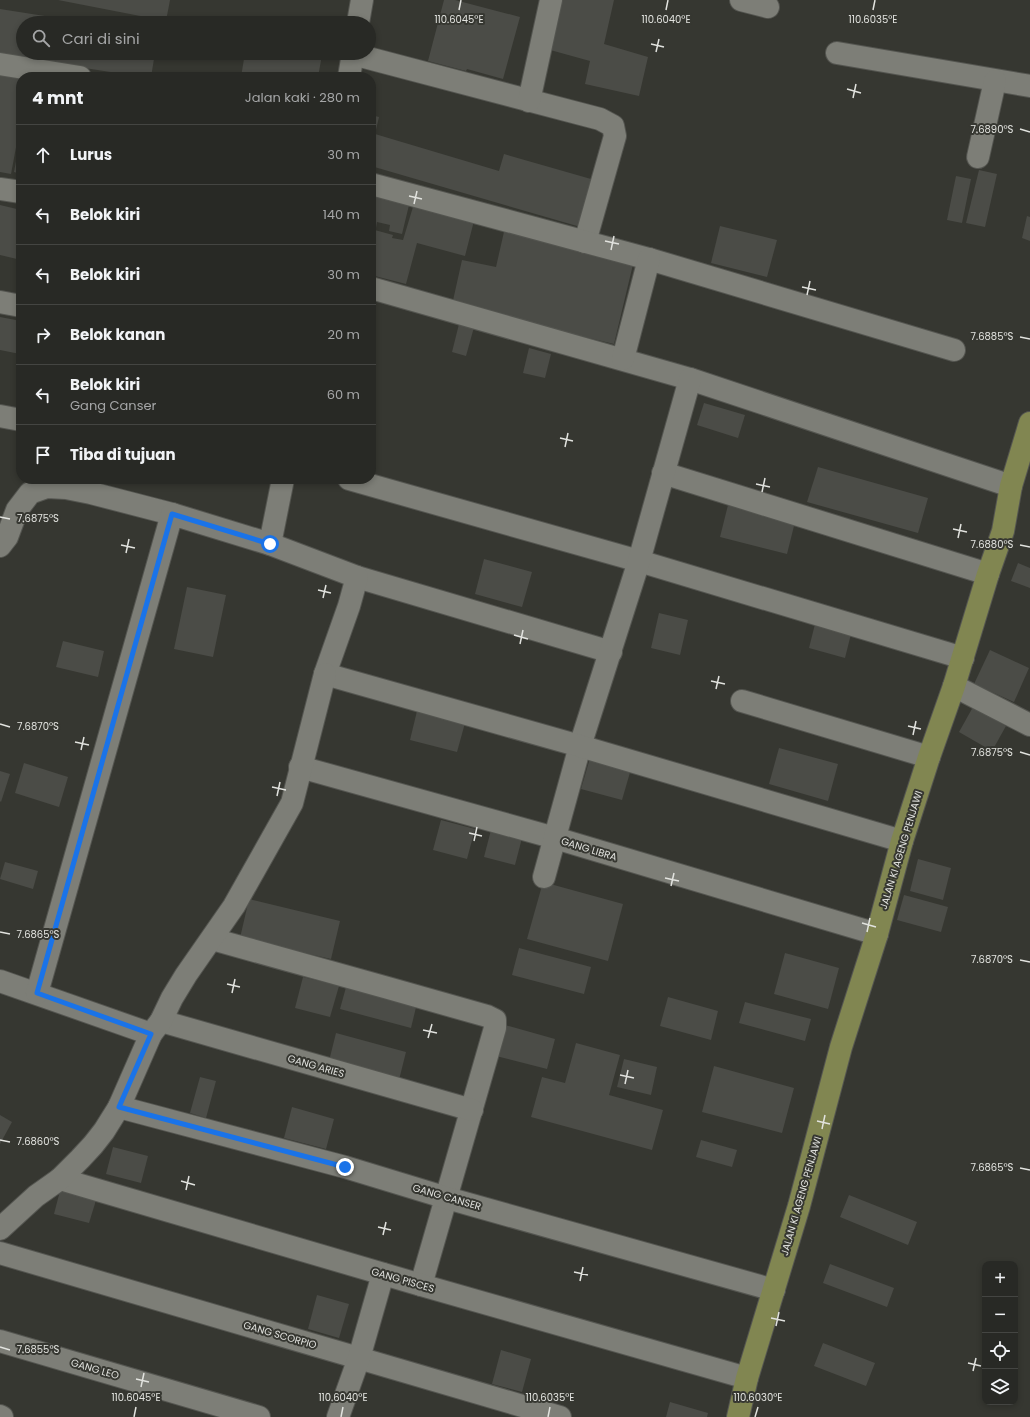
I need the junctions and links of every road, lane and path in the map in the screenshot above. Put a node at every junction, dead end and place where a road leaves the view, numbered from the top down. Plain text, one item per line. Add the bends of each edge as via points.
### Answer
1 (362, 0) edge
2 (551, 0) edge
3 (741, 0) edge
4 (768, 7) dead end
5 (359, 16) edge
6 (837, 53) dead end
7 (352, 60) edge
8 (375, 60) edge
9 (0, 64) edge
10 (49, 72) edge
11 (350, 72) edge
12 (995, 81) junction
13 (1030, 86) edge
14 (529, 101) junction
15 (978, 157) dead end
16 (376, 185) edge
17 (0, 189) edge
18 (16, 191) edge
19 (585, 242) junction
20 (649, 259) junction
21 (376, 289) edge
22 (0, 302) edge
23 (16, 305) edge
24 (954, 350) dead end
25 (623, 360) junction
26 (690, 379) junction
27 (0, 416) edge
28 (16, 419) edge
29 (1030, 423) edge
30 (1019, 463) edge
31 (663, 473) junction
32 (282, 484) edge
33 (366, 484) edge
34 (172, 514) junction
35 (2, 540) edge
36 (270, 544) junction
37 (639, 560) junction
38 (988, 574) junction
39 (357, 577) junction
40 (611, 652) junction
41 (963, 658) junction
42 (325, 674) junction
43 (954, 686) junction
44 (742, 701) dead end
45 (1030, 725) edge
46 (580, 746) junction
47 (929, 757) junction
48 (300, 767) junction
49 (555, 838) junction
50 (902, 841) junction
51 (544, 877) dead end
52 (877, 934) junction
53 (212, 939) junction
54 (0, 981) edge
55 (37, 993) junction
56 (156, 1028) junction
57 (119, 1107) junction
58 (472, 1110) junction
59 (60, 1179) junction
60 (447, 1198) junction
61 (0, 1229) edge
62 (0, 1253) edge
63 (383, 1274) junction
64 (421, 1285) junction
65 (774, 1290) junction
66 (0, 1341) edge
67 (359, 1358) junction
68 (747, 1378) junction
69 (259, 1417) edge
70 (338, 1417) edge
71 (560, 1417) edge
72 (738, 1417) edge

1 - 5 street
2 - 14 street
3 - 4 street
6 - 12 street
7 - 11 street
8 - 14 street
9 - 10 street
12 - 13 street
12 - 15 street
14 - 19 street via 600,119 612,126 615,136
16 - 19 street
17 - 18 street
19 - 20 street
20 - 24 street
20 - 25 street
21 - 25 street
22 - 23 street
25 - 26 street
26 - 30 street
26 - 31 street
27 - 28 street
29 - 30 main road, JALAN KI AGENG PENJAWI
30 - 38 main road, JALAN KI AGENG PENJAWI via 1003,531
31 - 37 street
31 - 38 street
32 - 36 street
33 - 37 street
34 - 35 street via 91,492 47,487 30,493 17,510
34 - 36 street
34 - 55 street
36 - 39 street
37 - 40 street
37 - 41 street
38 - 41 main road, JALAN KI AGENG PENJAWI
39 - 40 street
39 - 42 street
40 - 46 street
41 - 43 main road, JALAN KI AGENG PENJAWI
42 - 46 street
42 - 48 street
43 - 45 street
43 - 47 main road, JALAN KI AGENG PENJAWI
44 - 47 street
46 - 49 street
46 - 50 street
47 - 50 main road, JALAN KI AGENG PENJAWI
48 - 49 street, GANG LIBRA
48 - 53 street via 292,803 234,906
49 - 51 street
49 - 52 street, GANG LIBRA
50 - 52 main road, JALAN KI AGENG PENJAWI
52 - 65 main road, JALAN KI AGENG PENJAWI via 841,1047
53 - 56 street via 186,975
53 - 58 street via 495,1020
54 - 55 street, GANG ARIES
55 - 56 street, GANG ARIES
56 - 57 street
56 - 58 street, GANG ARIES
57 - 59 street via 93,1145
57 - 60 street, GANG CANSER via 345,1167
58 - 60 street
59 - 61 street via 36,1196
59 - 63 street, GANG PISCES
60 - 64 street
60 - 65 street, GANG CANSER
62 - 67 street, GANG SCORPIO
63 - 64 street, GANG PISCES
63 - 67 street
64 - 68 street, GANG PISCES
65 - 68 main road, JALAN KI AGENG PENJAWI
66 - 69 street, GANG LEO
67 - 70 street
67 - 71 street, GANG SCORPIO
68 - 72 main road, JALAN KI AGENG PENJAWI

